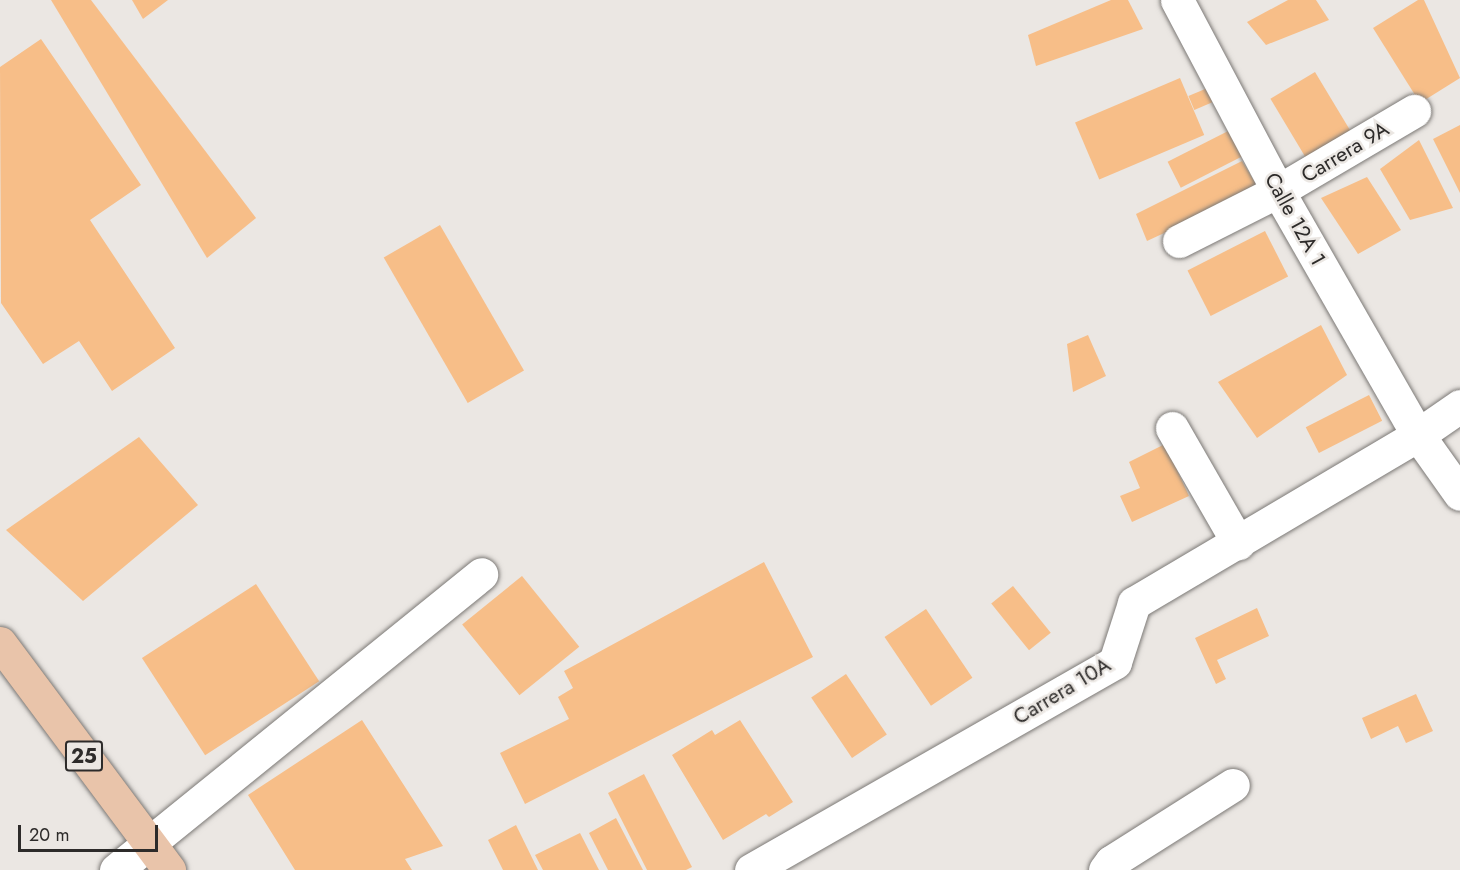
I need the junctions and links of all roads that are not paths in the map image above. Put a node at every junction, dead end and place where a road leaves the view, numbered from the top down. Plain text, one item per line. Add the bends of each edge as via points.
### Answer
1 (1177, 0) edge
2 (1414, 111) dead end
3 (1278, 191) junction
4 (1179, 241) dead end
5 (1460, 406) edge
6 (1172, 428) dead end
7 (1418, 435) junction
8 (1460, 494) edge
9 (1238, 543) junction
10 (481, 574) dead end
11 (0, 643) edge
12 (1233, 785) dead end
13 (149, 843) junction
14 (116, 870) edge
15 (169, 870) edge
16 (750, 870) edge
17 (1105, 870) edge

1 - 3 street, Calle 12A 1
2 - 3 street, Carrera 9A
3 - 4 street, Carrera 9A
3 - 7 street, Calle 12A 1
5 - 7 street, Carrera 10A
6 - 9 street
7 - 8 street, Calle 12A 1
7 - 9 street, Carrera 10A
9 - 16 street, Carrera 10A via 1134,603 1115,662
10 - 13 street
11 - 13 main road, 25
12 - 17 street via 1111,862
13 - 14 street
13 - 15 main road, 25

